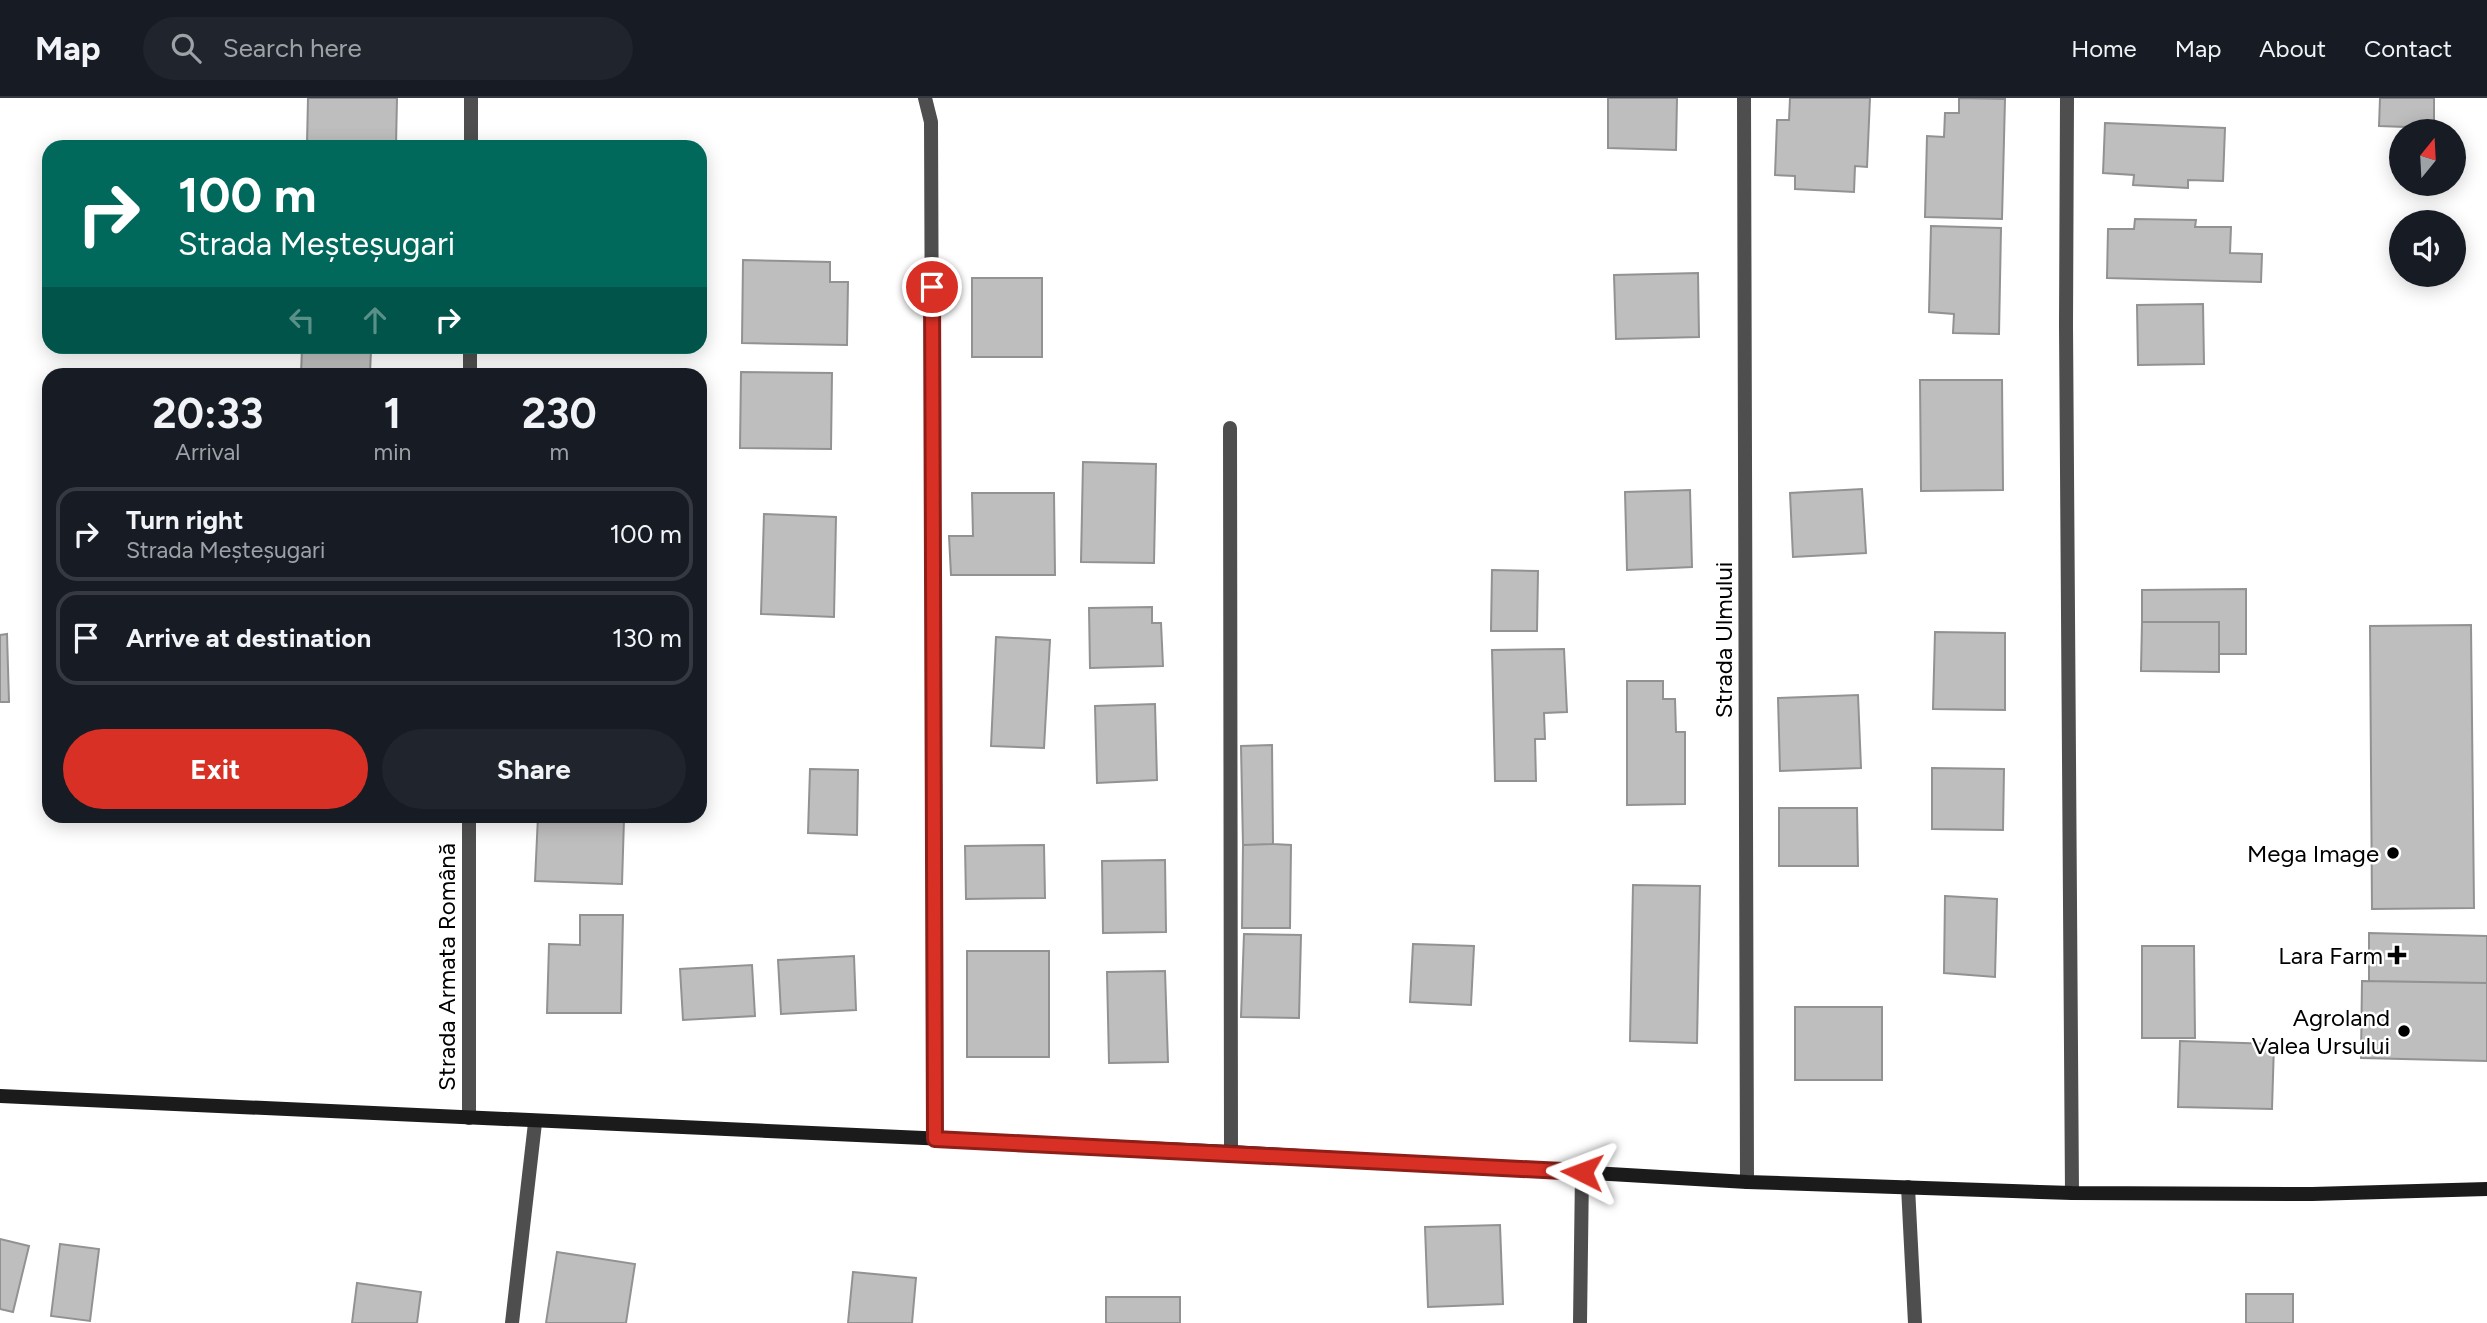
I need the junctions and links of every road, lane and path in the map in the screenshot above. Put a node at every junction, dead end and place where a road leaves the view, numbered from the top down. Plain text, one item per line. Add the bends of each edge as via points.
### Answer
1 (471, 98) edge
2 (925, 98) edge
3 (1744, 98) edge
4 (2067, 98) edge
5 (471, 140) edge
6 (1230, 428) dead end
7 (469, 823) edge
8 (0, 1096) edge
9 (469, 1118) junction
10 (534, 1123) junction
11 (935, 1139) junction
12 (1231, 1152) junction
13 (1582, 1172) junction
14 (1747, 1182) junction
15 (1908, 1188) junction
16 (2487, 1189) edge
17 (2072, 1193) junction
18 (512, 1323) edge
19 (1580, 1323) edge
20 (1915, 1323) edge

1 - 5 street
2 - 11 street via 931,122
3 - 14 street, Strada Ulmului
4 - 17 street
6 - 12 street
7 - 9 street, Strada Armata Română
8 - 9 main road
9 - 10 main road
10 - 11 main road
10 - 18 street
11 - 12 main road
12 - 13 main road
13 - 14 main road
13 - 19 street
14 - 15 main road
15 - 17 main road
15 - 20 street
16 - 17 main road

